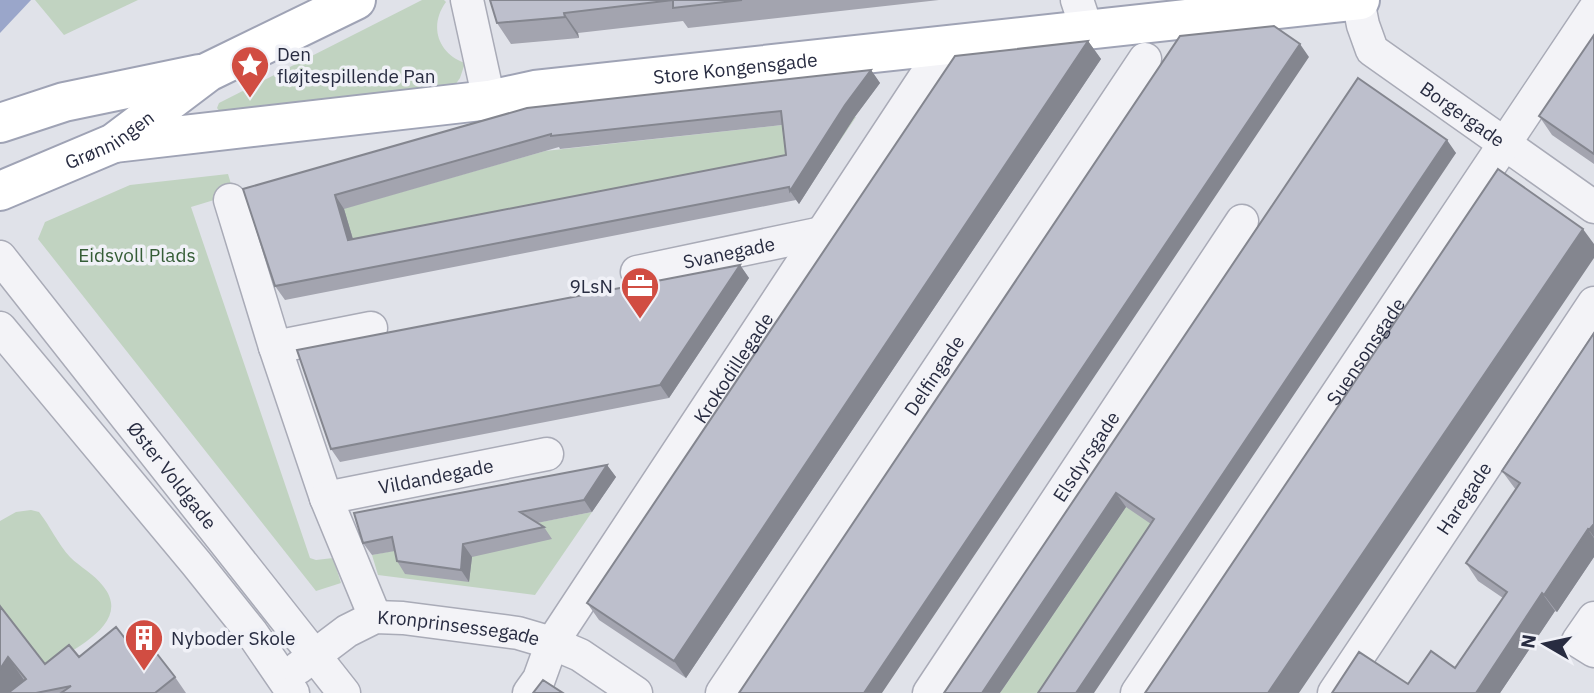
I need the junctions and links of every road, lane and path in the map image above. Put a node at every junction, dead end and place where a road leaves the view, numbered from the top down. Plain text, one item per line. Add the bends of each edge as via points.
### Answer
1 (356, 0) edge
2 (467, 0) edge
3 (1359, 0) edge
4 (1594, 10) edge
5 (1082, 15) edge
6 (946, 45) junction
7 (1144, 58) dead end
8 (208, 72) junction
9 (489, 100) junction
10 (0, 123) edge
11 (114, 143) junction
12 (1504, 144) junction
13 (0, 191) edge
14 (230, 200) dead end
15 (1594, 207) edge
16 (1242, 220) dead end
17 (822, 233) junction
18 (0, 257) edge
19 (637, 272) dead end
20 (1594, 303) edge
21 (0, 328) edge
22 (371, 328) dead end
23 (275, 347) junction
24 (547, 454) dead end
25 (326, 498) junction
26 (375, 617) junction
27 (552, 643) junction
28 (314, 655) junction
29 (288, 686) edge
30 (344, 693) edge
31 (530, 693) edge
32 (636, 693) edge
33 (722, 693) edge
34 (929, 693) edge
35 (1137, 693) edge
36 (1334, 693) edge

1 - 8 main road, Grønningen
2 - 9 street
3 - 5 main road, Store Kongensgade
3 - 12 street, Borgergade via 1372,51
4 - 12 street, Suensonsgade
5 - 6 main road, Store Kongensgade
6 - 9 main road, Store Kongensgade via 535,90
6 - 17 street, Krokodillegade
7 - 33 street, Delfingade
8 - 10 main road, Grønningen via 64,102
8 - 11 main road, Grønningen
9 - 11 main road, Store Kongensgade
11 - 13 main road, Grønningen
12 - 15 street, Borgergade
12 - 35 street, Suensonsgade
14 - 23 street
16 - 34 street, Elsdyrsgade
17 - 19 street, Svanegade
17 - 27 street, Krokodillegade
18 - 28 street, Øster Voldgade
20 - 36 street, Haregade
21 - 29 street, Øster Voldgade via 196,563
22 - 23 street
23 - 25 street
24 - 25 street, Vildandegade
25 - 26 street
26 - 27 street, Kronprinsessegade via 518,633
26 - 28 street, Kronprinsessegade
27 - 31 street, Krokodillegade
27 - 32 street, Kronprinsessegade via 580,654
28 - 29 street, Kronprinsessegade
28 - 30 street, Øster Voldgade

